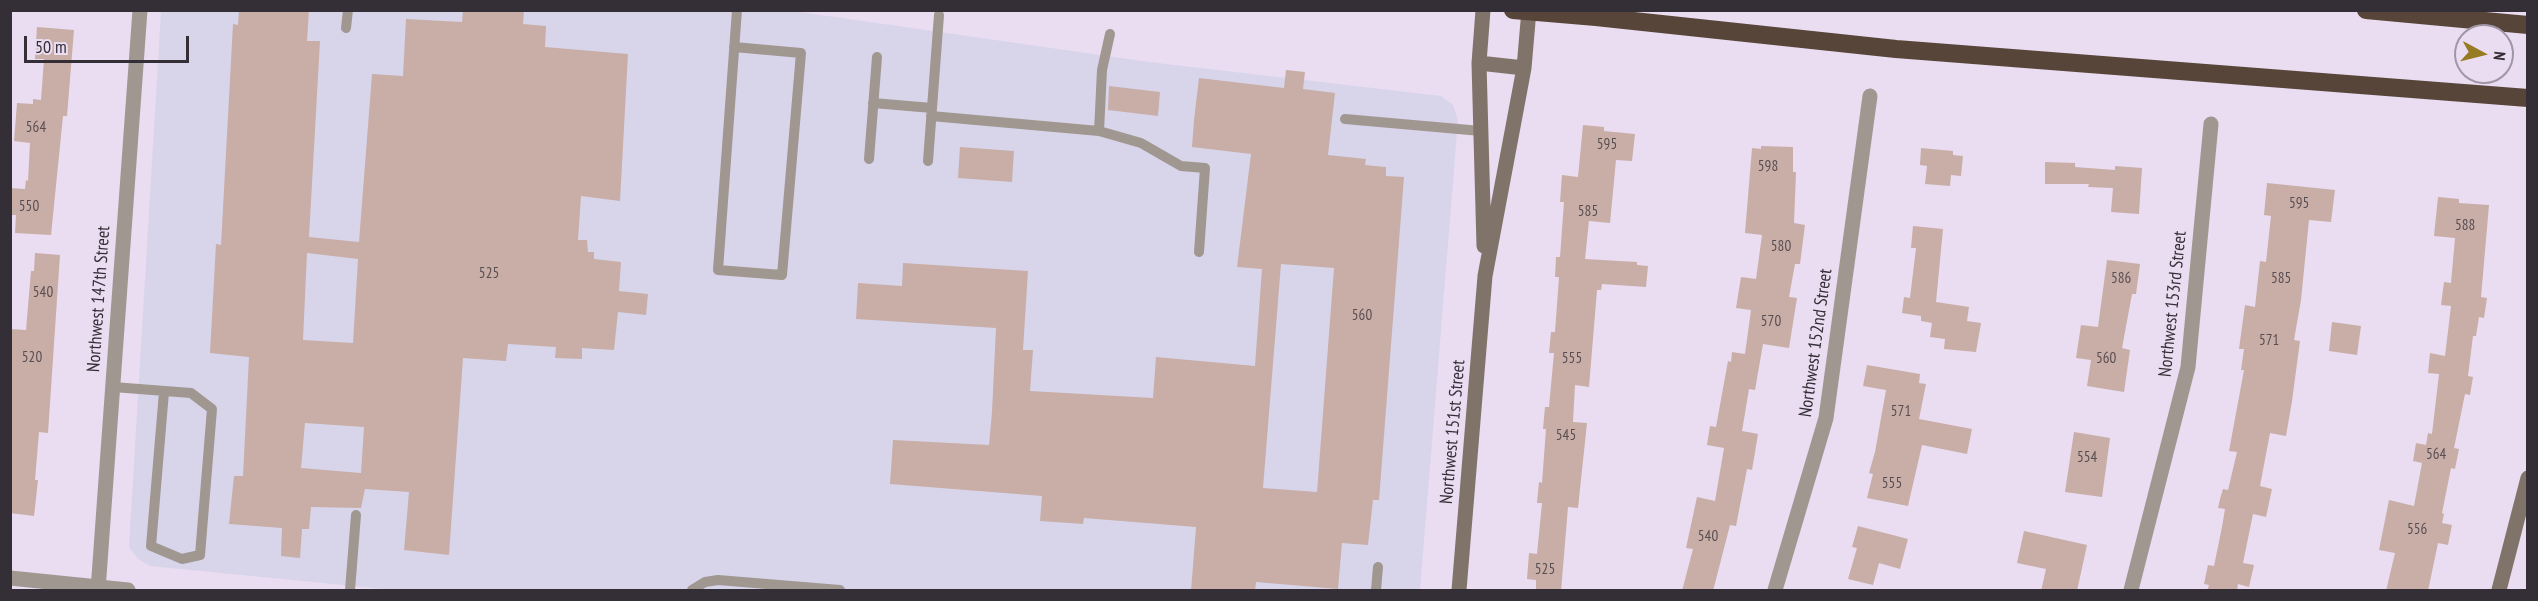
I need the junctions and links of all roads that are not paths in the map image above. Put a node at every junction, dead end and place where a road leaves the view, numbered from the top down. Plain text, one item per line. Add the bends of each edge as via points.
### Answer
1 (140, 10) edge
2 (348, 10) edge
3 (737, 10) edge
4 (1483, 10) edge
5 (1513, 10) edge
6 (1529, 10) edge
7 (2366, 10) edge
8 (2482, 10) edge
9 (2528, 14) edge
10 (939, 15) dead end
11 (2528, 25) edge
12 (346, 28) dead end
13 (1110, 34) dead end
14 (734, 47) junction
15 (877, 57) dead end
16 (1479, 63) junction
17 (1524, 68) junction
18 (1870, 96) dead end
19 (2528, 98) edge
20 (873, 104) junction
21 (932, 112) junction
22 (1345, 119) dead end
23 (2211, 124) dead end
24 (1099, 131) junction
25 (1481, 131) junction
26 (869, 159) dead end
27 (928, 160) dead end
28 (1199, 252) dead end
29 (1485, 276) junction
30 (113, 387) junction
31 (164, 392) junction
32 (2528, 478) edge
33 (356, 515) dead end
34 (1378, 567) dead end
35 (10, 578) edge
36 (98, 589) edge
37 (128, 591) edge
38 (350, 591) edge
39 (692, 591) edge
40 (840, 591) edge
41 (1376, 591) edge
42 (1459, 591) edge
43 (1775, 591) edge
44 (2131, 591) edge
45 (2499, 591) edge

1 - 30 street, Northwest 147th Street
2 - 12 lane
3 - 14 lane
4 - 16 street, Northwest 151st Street
5 - 19 highway via 1896,49
6 - 17 street, Northwest 151st Street
7 - 11 highway
8 - 9 highway
10 - 21 lane
13 - 24 lane via 1102,70
14 - 14 lane via 718,270 782,275 801,53
15 - 20 lane
16 - 17 street
16 - 25 street, Northwest 151st Street
17 - 29 street, Northwest 151st Street
18 - 43 street, Northwest 152nd Street via 1826,418
20 - 21 lane
20 - 26 lane
21 - 24 lane
21 - 27 lane
22 - 25 lane
23 - 44 street, Northwest 153rd Street via 2188,367
24 - 28 lane via 1141,143 1181,166 1205,168
25 - 29 street, Northwest 151st Street
29 - 42 street, Northwest 151st Street
30 - 31 lane
30 - 36 street, Northwest 147th Street
31 - 31 lane via 151,546 182,560 200,555 212,409 192,393
32 - 45 street
33 - 38 lane
34 - 41 lane
35 - 36 street
36 - 37 street
39 - 40 lane via 705,582 717,580

